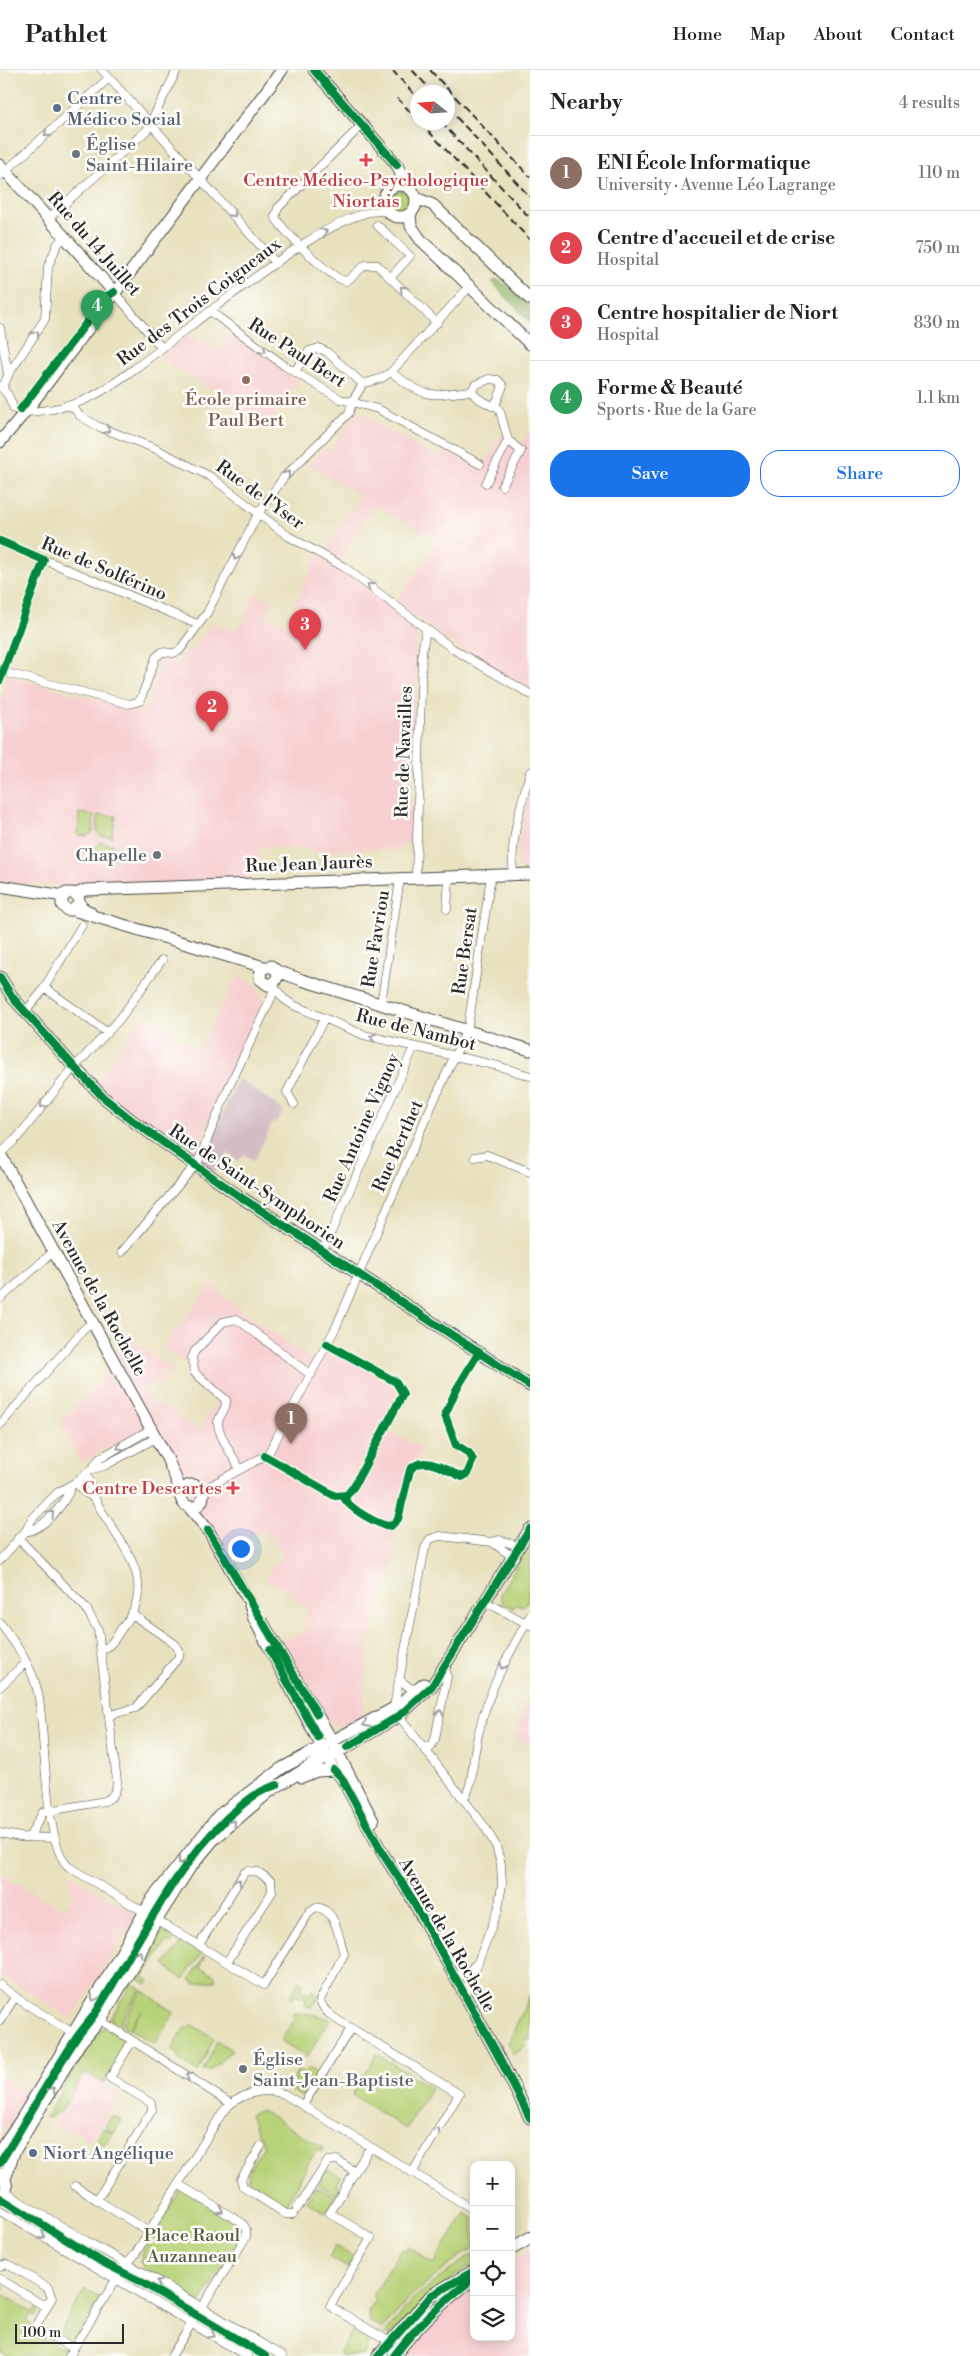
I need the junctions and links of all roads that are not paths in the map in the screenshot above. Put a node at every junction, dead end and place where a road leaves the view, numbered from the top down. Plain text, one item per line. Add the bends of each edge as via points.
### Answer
1 (102, 70) edge
2 (176, 70) edge
3 (282, 70) edge
4 (313, 70) edge
5 (110, 78) junction
6 (151, 125) junction
7 (362, 125) junction
8 (397, 165) junction
9 (2, 170) edge
10 (200, 178) junction
11 (406, 186) junction
12 (393, 187) junction
13 (416, 198) junction
14 (412, 213) junction
15 (439, 213) junction
16 (390, 214) junction
17 (48, 218) junction
18 (377, 226) dead end
19 (64, 236) junction
20 (420, 238) junction
21 (301, 246) junction
22 (276, 263) junction
23 (391, 277) junction
24 (470, 287) junction
25 (114, 292) junction
26 (530, 299) edge
27 (210, 311) junction
28 (438, 323) junction
29 (0, 328) edge
30 (530, 344) edge
31 (161, 347) junction
32 (295, 371) junction
33 (392, 372) junction
34 (8, 374) junction
35 (362, 384) junction
36 (2, 387) edge
37 (472, 391) junction
38 (352, 403) junction
39 (495, 404) junction
40 (67, 405) junction
41 (23, 411) junction
42 (0, 440) edge
43 (508, 440) junction
44 (480, 464) dead end
45 (486, 483) dead end
46 (502, 486) dead end
47 (258, 514) junction
48 (0, 541) edge
49 (44, 560) junction
50 (197, 624) junction
51 (426, 629) junction
52 (3, 672) junction
53 (0, 680) edge
54 (530, 694) edge
55 (530, 772) edge
56 (513, 874) junction
57 (530, 874) edge
58 (491, 876) junction
59 (416, 878) junction
60 (449, 878) junction
61 (400, 879) junction
62 (0, 888) edge
63 (77, 902) junction
64 (447, 909) dead end
65 (82, 925) dead end
66 (162, 960) dead end
67 (0, 977) edge
68 (270, 978) junction
69 (45, 988) junction
70 (381, 1004) junction
71 (266, 1007) junction
72 (25, 1012) junction
73 (324, 1018) junction
74 (466, 1030) junction
75 (108, 1033) junction
76 (414, 1047) junction
77 (530, 1050) edge
78 (454, 1055) junction
79 (75, 1068) junction
80 (530, 1076) edge
81 (294, 1104) dead end
82 (0, 1154) edge
83 (475, 1156) dead end
84 (195, 1166) junction
85 (530, 1172) edge
86 (323, 1250) junction
87 (54, 1251) junction
88 (122, 1252) dead end
89 (359, 1274) junction
90 (0, 1299) edge
91 (92, 1322) junction
92 (327, 1344) junction
93 (479, 1352) junction
94 (311, 1374) junction
95 (530, 1386) edge
96 (0, 1425) edge
97 (153, 1433) junction
98 (265, 1456) junction
99 (240, 1469) junction
100 (89, 1471) junction
101 (74, 1484) junction
102 (196, 1494) junction
103 (344, 1497) junction
104 (94, 1498) junction
105 (530, 1531) edge
106 (18, 1538) junction
107 (492, 1542) junction
108 (519, 1546) junction
109 (513, 1558) junction
110 (0, 1560) edge
111 (486, 1602) junction
112 (133, 1615) junction
113 (529, 1621) edge
114 (0, 1623) edge
115 (114, 1638) junction
116 (100, 1640) junction
117 (102, 1650) junction
118 (26, 1662) junction
119 (445, 1667) junction
120 (400, 1679) junction
121 (0, 1687) edge
122 (418, 1690) junction
123 (397, 1712) junction
124 (110, 1714) junction
125 (422, 1745) junction
126 (431, 1747) junction
127 (330, 1749) junction
128 (430, 1756) junction
129 (334, 1770) junction
130 (266, 1794) junction
131 (463, 1799) junction
132 (51, 1810) junction
133 (0, 1833) edge
134 (30, 1836) junction
135 (55, 1838) junction
136 (394, 1868) junction
137 (144, 1912) junction
138 (157, 1920) junction
139 (199, 1945) junction
140 (227, 1962) junction
141 (476, 1964) junction
142 (454, 1975) junction
143 (0, 1985) edge
144 (465, 1996) junction
145 (15, 1997) junction
146 (100, 2020) junction
147 (0, 2021) edge
148 (351, 2028) junction
149 (73, 2033) junction
150 (132, 2042) junction
151 (230, 2102) junction
152 (303, 2105) junction
153 (530, 2118) edge
154 (261, 2146) dead end
155 (370, 2147) junction
156 (0, 2150) edge
157 (355, 2172) junction
158 (412, 2173) junction
159 (2, 2176) edge
160 (178, 2184) junction
161 (75, 2186) dead end
162 (3, 2195) edge
163 (97, 2200) junction
164 (470, 2208) edge
165 (0, 2211) edge
166 (149, 2232) junction
167 (530, 2238) edge
168 (515, 2245) edge
169 (126, 2263) junction
170 (0, 2267) edge
171 (470, 2273) edge
172 (0, 2280) edge
173 (116, 2280) junction
174 (470, 2281) edge
175 (49, 2303) junction
176 (202, 2307) junction
177 (192, 2322) junction
178 (390, 2342) junction
179 (74, 2348) junction
180 (236, 2353) edge
181 (172, 2355) dead end
182 (69, 2356) edge
183 (247, 2356) edge
184 (282, 2356) edge
185 (378, 2356) edge
186 (394, 2356) edge

1 - 5 street
2 - 6 street
3 - 10 main road
4 - 7 main road
5 - 6 street
5 -> 9 street
6 - 10 street
6 - 17 street
7 - 8 main road
7 - 21 street via 276,211 277,219
8 - 11 main road
8 - 12 main road
9 - 17 main road, Rue du 14 Juillet
10 -> 22 street
10 - 25 main road
11 - 12 main road
11 - 13 main road
12 - 16 main road via 385,196 384,205
13 - 14 main road
13 - 15 main road via 430,203
14 - 15 main road via 426,208
14 - 16 main road via 399,218
14 - 20 main road via 411,226
15 - 26 main road
16 - 20 main road via 403,228
21 -> 16 street, Rue des Trois Coigneaux via 363,214 375,210
17 - 19 main road, Rue du 14 Juillet
18 - 23 street via 410,256
19 - 25 main road, Rue du 14 Juillet
34 -> 19 street via 45,319 48,267
20 - 24 main road
21 - 22 street, Rue des Trois Coigneaux
21 - 23 street via 341,281 347,281 365,265 372,264
22 - 27 street, Rue des Trois Coigneaux
28 -> 23 street
24 - 28 street
24 - 30 main road
25 - 31 street, Rue du 14 Juillet
25 - 41 main road
27 - 31 street, Rue des Trois Coigneaux
27 -> 32 street, Rue Paul Bert
28 - 33 street
29 - 34 street
31 - 40 street, Rue des Trois Coigneaux via 94,396
32 - 35 street via 309,351 319,348
32 - 38 street, Rue Paul Bert
33 - 35 street
33 - 37 street via 428,395
34 - 36 street
35 - 38 street
36 - 41 street via 14,409
37 - 39 street via 486,404
37 - 39 street via 478,383 498,380 503,386
38 - 44 street, Rue Paul Bert via 392,415
47 -> 38 street via 292,468 349,413
39 - 43 street
40 - 41 street, Rue des Trois Coigneaux via 43,412
40 -> 47 street, Rue de l'Yser via 97,426 211,477
41 - 42 main road
43 - 45 street
43 - 46 street via 521,453
47 -> 50 street via 207,613
51 -> 47 street, Rue de l'Yser via 344,567 288,536
48 - 49 street, Rue de Solférino
49 - 50 street, Rue de Solférino
49 - 52 street
50 - 52 street via 179,651 158,654 137,704
51 - 54 street, Rue de l'Yser via 453,649
51 - 59 street, Rue de Navailles via 422,653
52 - 53 street
55 - 56 street via 511,852
56 - 57 main road, Rue Jean Jaurès
56 - 58 main road, Rue Jean Jaurès
58 - 60 main road, Rue Jean Jaurès
58 - 74 street, Rue Bersat via 471,1019
59 - 60 main road, Rue Jean Jaurès
59 - 61 main road, Rue Jean Jaurès
60 - 64 street
61 - 63 main road, Rue Jean Jaurès via 80,891
61 - 70 street, Rue Favriou
62 - 63 main road via 62,899 64,908
63 - 68 main road via 113,921 236,959
65 - 69 street
66 - 75 street
67 - 72 main road, Rue de Saint-Symphorien
68 - 70 main road via 302,980
68 - 71 street
68 - 71 street
68 - 73 street, Rue de Nambot via 284,1000
69 - 72 street
69 - 75 street
70 - 74 main road
71 - 84 street
72 - 79 main road, Rue de Saint-Symphorien
76 -> 73 street, Rue de Nambot via 364,1034
73 - 81 street via 288,1092
74 - 77 main road
74 - 78 street, Rue Berthet
75 - 79 street
76 - 78 street, Rue de Nambot
76 - 86 street, Rue Antoine Vignoy
78 - 80 street, Rue de Nambot
78 - 89 street, Rue Berthet
79 -> 82 street
79 - 84 main road, Rue de Saint-Symphorien via 111,1104
82 - 87 main road, Avenue de la Rochelle
83 - 85 street via 487,1155
84 - 86 main road, Rue de Saint-Symphorien
84 - 88 street
86 - 89 main road, Rue de Saint-Symphorien
87 - 90 street
87 - 91 main road, Avenue de la Rochelle
89 - 92 street, Rue Berthet
89 - 93 main road, Rue de Saint-Symphorien
91 - 96 street
91 - 97 main road, Avenue de la Rochelle
92 - 94 street, Rue Berthet
92 - 103 street via 396,1382 403,1394 354,1486
93 - 95 main road, Rue de Saint-Symphorien
93 - 103 street via 445,1415 456,1445 472,1456 467,1474 462,1477 444,1468 415,1464 410,1470 398,1519 390,1526 382,1525 356,1510
94 - 98 street, Rue Berthet
94 - 99 street via 237,1319 223,1322 195,1351 192,1358 195,1373 226,1400 218,1428
97 - 100 street via 99,1459
97 - 102 main road, Avenue de la Rochelle via 167,1458
98 - 99 street
98 - 103 street via 335,1496
99 - 102 street
100 - 101 street
100 - 104 street
101 - 104 street
101 - 106 street via 65,1500 41,1525
102 - 127 main road, Avenue de la Rochelle via 208,1530 259,1616
104 - 112 street via 137,1573 140,1593
105 - 108 main road
106 - 110 street
106 - 116 street via 86,1608
107 - 108 street via 498,1540
107 - 109 street
107 - 120 street via 440,1536 427,1543
108 - 109 main road
109 - 111 main road
111 - 113 street
111 - 119 main road
112 - 115 street
112 - 124 street via 175,1644 178,1657 136,1708
113 -> 131 street via 485,1704
114 - 118 street
115 - 116 street
115 - 117 street via 110,1646
116 - 117 street
117 - 124 street
118 - 121 street
118 - 132 street via 38,1693
119 - 122 main road
119 - 123 main road via 432,1686
126 -> 119 street via 447,1677
120 - 122 street via 408,1687
120 - 123 street
122 - 123 main road
123 - 125 street
123 - 127 main road
124 - 132 street via 118,1780 113,1796 105,1801
125 - 126 street
125 - 128 street
126 - 128 street
127 - 129 main road, Avenue de la Rochelle
127 - 130 main road
127 - 136 main road, Avenue de la Rochelle via 388,1850
127 -> 137 main road via 282,1768 218,1815
128 - 131 street
129 - 130 main road via 311,1773
129 - 136 main road, Avenue de la Rochelle
138 -> 130 main road via 176,1886 201,1853
131 - 141 street via 492,1840 502,1875 498,1910
132 - 134 street via 43,1812
132 - 135 street
133 - 134 street
134 - 135 street
135 - 137 street via 60,1857 69,1867
136 - 142 main road, Avenue de la Rochelle
137 - 138 main road
137 -> 149 main road
138 - 139 street
146 -> 138 main road
139 - 140 street
139 -> 140 street via 244,1873 258,1872 270,1881 272,1892
140 - 148 street via 264,1985 310,1910 316,1907 325,1910 332,1916 344,1954 320,2000 331,2016
141 - 142 street via 470,1970
141 - 144 street
142 - 144 main road, Avenue de la Rochelle
143 - 145 street
144 - 153 main road, Avenue de la Rochelle
145 - 147 street
145 - 149 street
146 - 150 street
159 -> 146 main road via 80,2043
148 - 152 street
158 -> 148 street via 459,2094
149 - 156 main road
151 -> 150 street
150 - 163 street via 110,2078 151,2104 152,2110
151 - 152 street via 262,2091 278,2092
151 - 160 street
152 - 155 street
154 - 157 street via 241,2179 243,2187 286,2214 295,2211 328,2161 337,2160
155 - 157 street
155 - 158 street
157 - 178 street via 330,2213 371,2238 330,2306
158 - 164 street
159 - 162 main road
160 - 166 street
160 -> 176 street via 242,2223 246,2229 246,2236
161 - 163 street
162 - 169 street
163 - 166 street
165 -> 173 street
166 - 169 street
167 - 168 main road
169 - 173 street
176 -> 169 street
170 - 175 street via 9,2264 48,2288 52,2295
171 - 178 main road via 432,2295
172 - 175 street via 40,2304
173 - 177 street
173 - 179 street
174 - 186 main road via 440,2303
175 - 179 street via 36,2327 39,2332
176 - 184 street
177 -> 180 street
177 - 181 street
178 - 185 main road
179 - 182 street
180 - 183 street

